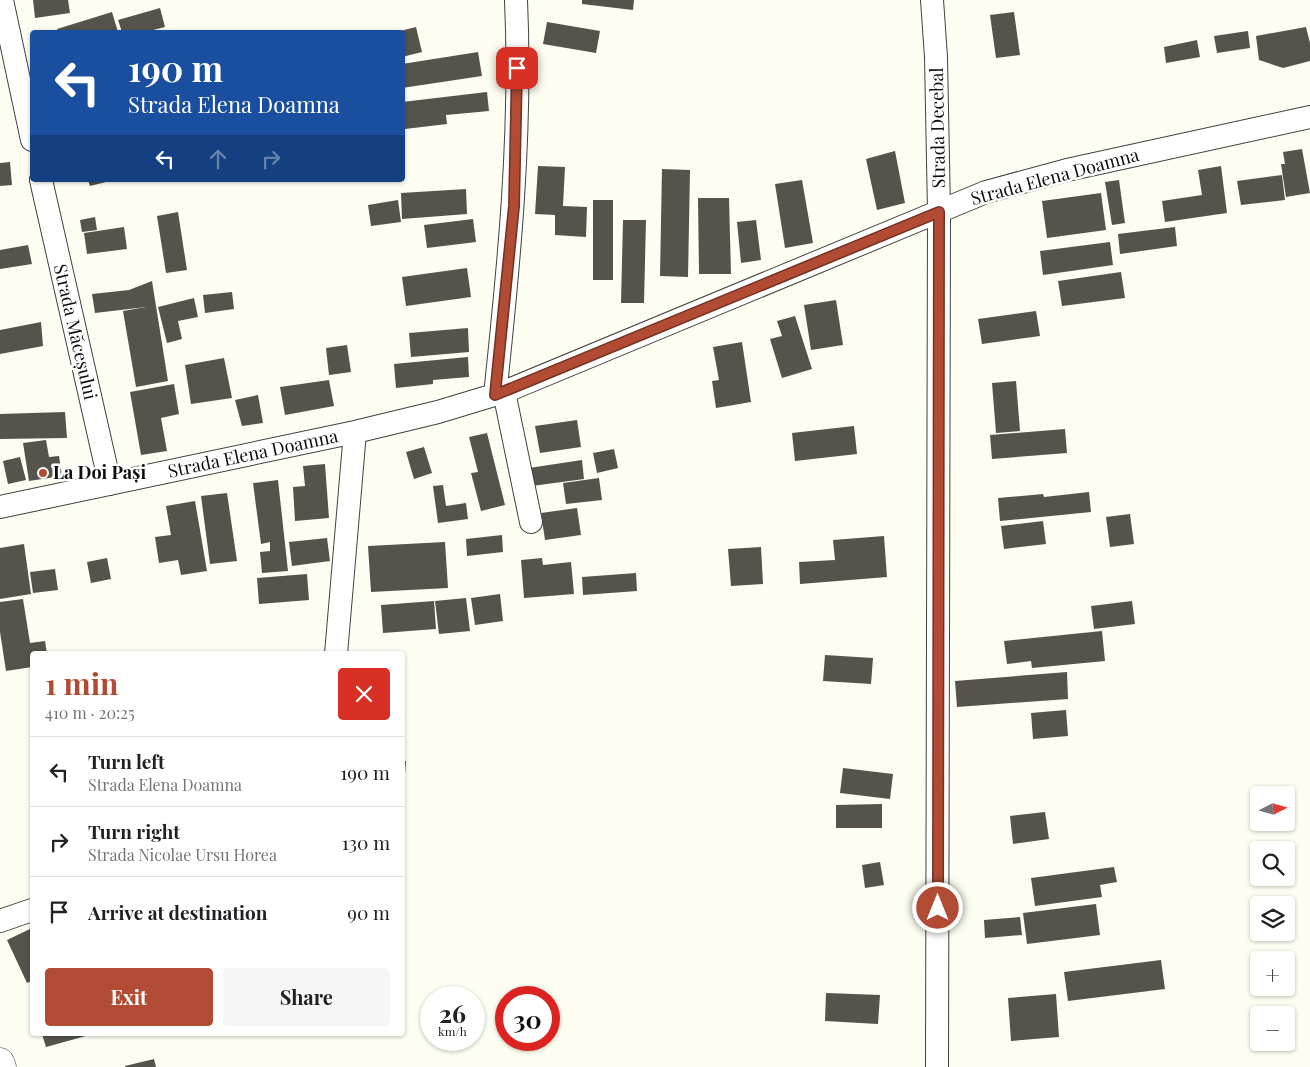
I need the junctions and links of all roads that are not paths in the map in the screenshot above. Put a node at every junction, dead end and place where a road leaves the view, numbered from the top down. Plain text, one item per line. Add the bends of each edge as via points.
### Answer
1 (2, 0) edge
2 (516, 0) edge
3 (932, 0) edge
4 (1310, 117) edge
5 (30, 131) edge
6 (41, 182) edge
7 (939, 212) junction
8 (499, 394) junction
9 (355, 432) junction
10 (110, 484) junction
11 (0, 507) edge
12 (531, 522) dead end
13 (336, 651) edge
14 (30, 911) edge
15 (0, 921) edge
16 (0, 1062) edge
17 (2, 1067) edge
18 (937, 1067) edge

1 - 5 street
2 - 8 street via 514,206
3 - 7 street, Strada Decebal
4 - 7 street, Strada Elena Doamna via 1067,170 986,192
6 - 10 street, Strada Măceșului
7 - 8 street, Strada Elena Doamna
7 - 18 street, Strada Decebal
8 - 9 street, Strada Elena Doamna
8 - 12 street
9 - 10 street, Strada Elena Doamna
9 - 13 street
10 - 11 street, Strada Elena Doamna
14 - 15 street
16 - 17 street

